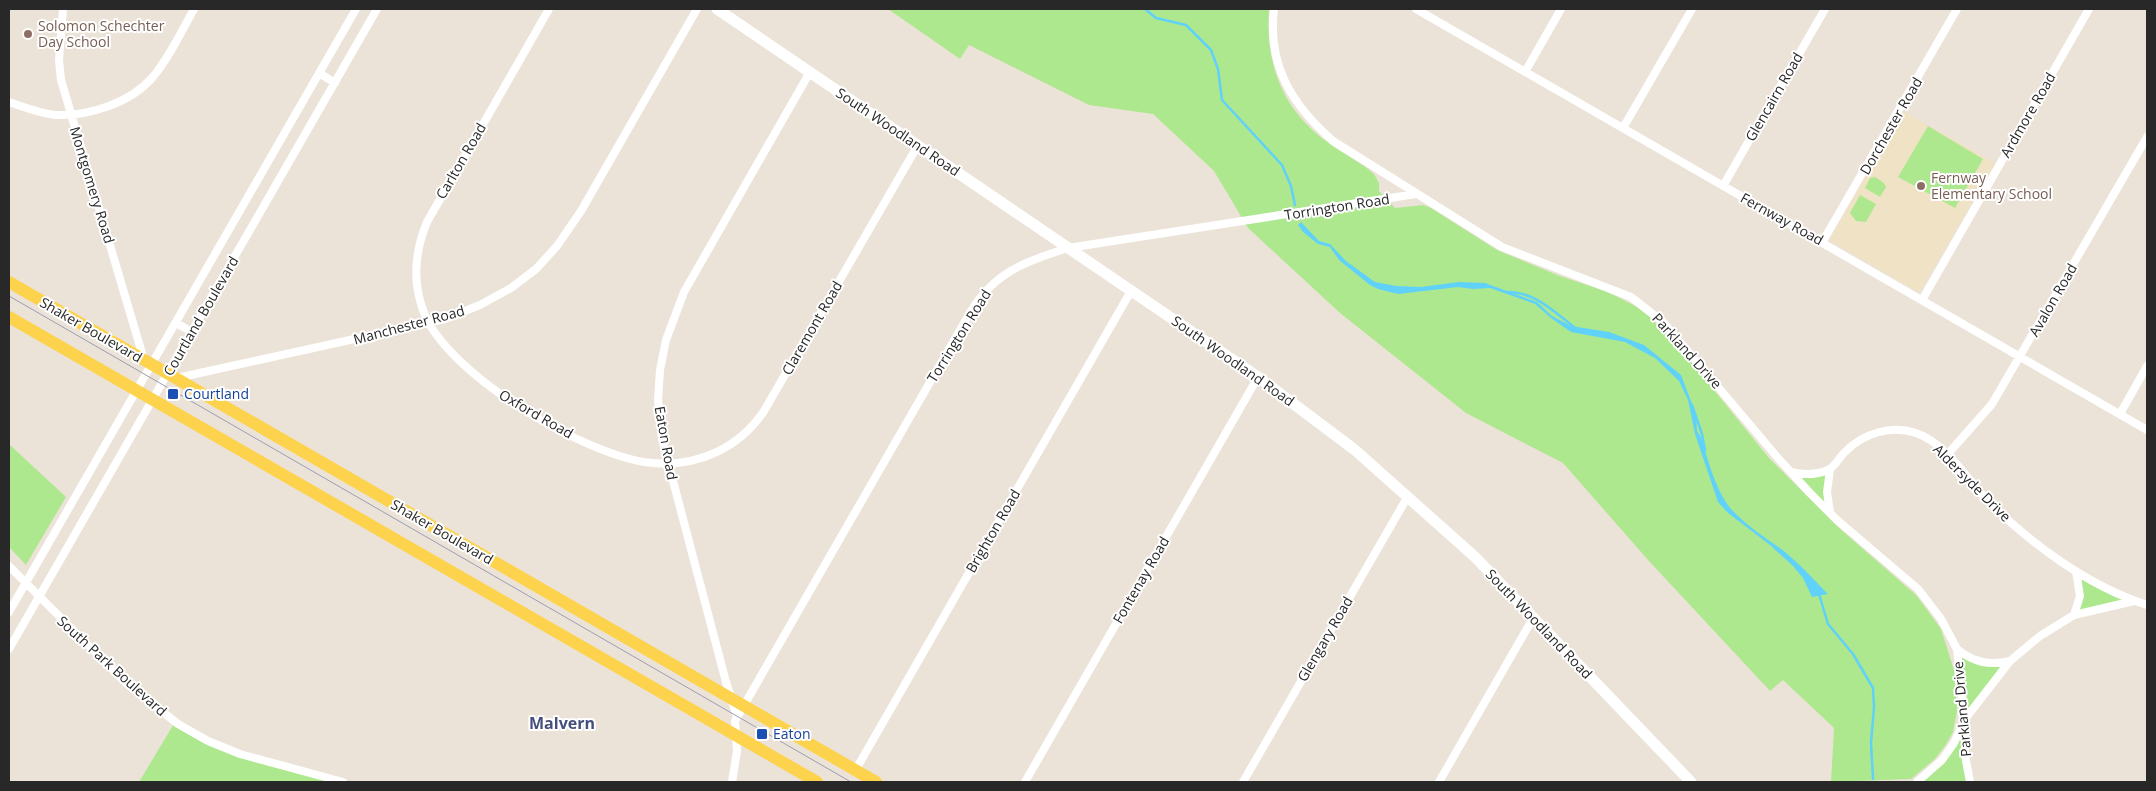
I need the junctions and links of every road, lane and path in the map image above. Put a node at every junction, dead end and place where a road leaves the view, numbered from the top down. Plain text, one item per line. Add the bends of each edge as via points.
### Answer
1 (63, 9) edge
2 (194, 9) edge
3 (356, 9) edge
4 (377, 9) edge
5 (549, 9) edge
6 (697, 9) edge
7 (716, 9) edge
8 (1274, 9) edge
9 (1278, 9) edge
10 (1418, 9) edge
11 (1561, 9) edge
12 (1692, 9) edge
13 (1825, 9) edge
14 (1957, 9) edge
15 (2089, 9) edge
16 (1272, 19) junction
17 (810, 72) junction
18 (1524, 72) junction
19 (319, 73) junction
20 (335, 83) junction
21 (9, 102) edge
22 (71, 115) junction
23 (1623, 128) junction
24 (2147, 137) edge
25 (918, 145) junction
26 (1723, 186) junction
27 (1416, 194) junction
28 (1822, 241) junction
29 (1068, 248) junction
30 (9, 282) edge
31 (1131, 291) junction
32 (1922, 300) junction
33 (9, 317) edge
34 (176, 323) junction
35 (428, 323) junction
36 (192, 332) junction
37 (2021, 357) junction
38 (148, 362) junction
39 (2147, 366) edge
40 (172, 376) junction
41 (1258, 377) junction
42 (137, 391) junction
43 (153, 400) junction
44 (2120, 414) junction
45 (2147, 430) edge
46 (1947, 455) junction
47 (668, 463) junction
48 (1830, 470) junction
49 (1791, 472) junction
50 (1408, 496) junction
51 (1830, 512) junction
52 (9, 566) edge
53 (2076, 571) junction
54 (25, 584) junction
55 (38, 598) junction
56 (2134, 601) junction
57 (2147, 606) edge
58 (9, 612) edge
59 (2074, 615) junction
60 (1533, 618) junction
61 (9, 649) edge
62 (1957, 649) junction
63 (2010, 661) junction
64 (731, 699) junction
65 (740, 711) junction
66 (1966, 719) junction
67 (735, 735) junction
68 (856, 771) junction
69 (343, 782) edge
70 (732, 782) edge
71 (817, 782) edge
72 (876, 782) edge
73 (1025, 782) edge
74 (1242, 782) edge
75 (1439, 782) edge
76 (1691, 782) edge
77 (1917, 782) edge
78 (1970, 782) edge

1 - 22 street, Montgomery Road via 60,70
2 - 22 street via 164,61 144,85 108,106
3 - 19 street, Courtland Boulevard
4 - 20 street, Courtland Boulevard
5 - 35 street, Carlton Road via 422,233 416,264 420,301
6 - 35 street, Manchester Road via 577,217 546,259 525,279 496,297
7 - 17 street, South Woodland Road
8 - 16 street, Parkland Drive
9 - 16 street
10 - 18 street, Fernway Road
11 - 18 street
12 - 23 street
13 - 26 street, Glencairn Road
14 - 28 street, Dorchester Road
15 - 32 street, Ardmore Road
16 - 27 street, Parkland Drive via 1281,77 1311,122 1333,141
17 - 25 street, South Woodland Road
17 - 47 street, Eaton Road via 693,275 671,323 662,355 658,393 660,425
18 - 23 street, Fernway Road
19 - 20 street
19 - 34 street, Courtland Boulevard
20 - 36 street, Courtland Boulevard
21 - 22 street via 41,112
22 - 38 street, Montgomery Road
23 - 26 street, Fernway Road
24 - 37 street, Avalon Road
25 - 29 street, South Woodland Road
25 - 47 street, Claremont Road via 757,422 745,436 726,448 703,457
26 - 28 street, Fernway Road
27 - 29 street, Torrington Road
27 - 49 street, Parkland Drive via 1502,247 1618,291 1646,307 1664,323
28 - 32 street, Fernway Road
29 - 31 street, South Woodland Road
29 - 65 street, Torrington Road via 1019,265 989,286 976,302
30 - 38 main road, Shaker Boulevard
31 - 41 street, South Woodland Road
31 - 68 street, Brighton Road
32 - 37 street, Fernway Road
33 - 42 main road
34 - 36 street
34 - 38 street, Courtland Boulevard
35 - 40 street, Manchester Road
35 - 47 street, Oxford Road via 457,360 497,392 531,413 611,453 642,462
36 - 40 street, Courtland Boulevard
37 - 44 street, Fernway Road
37 - 46 street, Avalon Road via 1983,417
38 - 40 main road, Shaker Boulevard
38 - 42 street, Courtland Boulevard
39 - 44 street
40 - 43 street, Courtland Boulevard
40 - 64 main road, Shaker Boulevard
41 - 50 street, South Woodland Road via 1348,444
41 - 73 street, Fontenay Road
42 - 43 main road
42 - 54 street, Courtland Boulevard
43 - 55 street, Courtland Boulevard
43 - 67 main road
44 - 45 street, Fernway Road
46 - 48 street, Aldersyde Drive via 1929,439 1915,433 1888,430 1856,442
46 - 53 street, Aldersyde Drive via 2001,514
47 - 64 street, Eaton Road
48 - 49 street via 1813,474
48 - 51 street via 1827,492
49 - 51 street, Parkland Drive
50 - 60 street, South Woodland Road via 1475,557
50 - 74 street, Glengary Road
51 - 62 street, Parkland Drive via 1918,589
52 - 54 street, South Park Boulevard
53 - 56 street, Aldersyde Drive
53 - 59 street via 2080,596
54 - 55 street, South Park Boulevard
54 - 58 street, Courtland Boulevard
55 - 61 street, Courtland Boulevard
55 - 69 street, South Park Boulevard via 125,682 178,724 240,754
56 - 57 street, Aldersyde Drive
56 - 59 street
59 - 63 street via 2040,636
60 - 75 street
60 - 76 street, South Woodland Road
62 - 63 street via 1980,662
62 - 66 street, Parkland Drive
63 - 66 street
64 - 65 main road, Shaker Boulevard
65 - 67 street via 734,724
65 - 68 main road, Shaker Boulevard
66 - 77 street via 1942,760
66 - 78 street, Parkland Drive via 1964,741
67 - 70 street via 737,751
67 - 71 main road
68 - 72 main road, Shaker Boulevard

